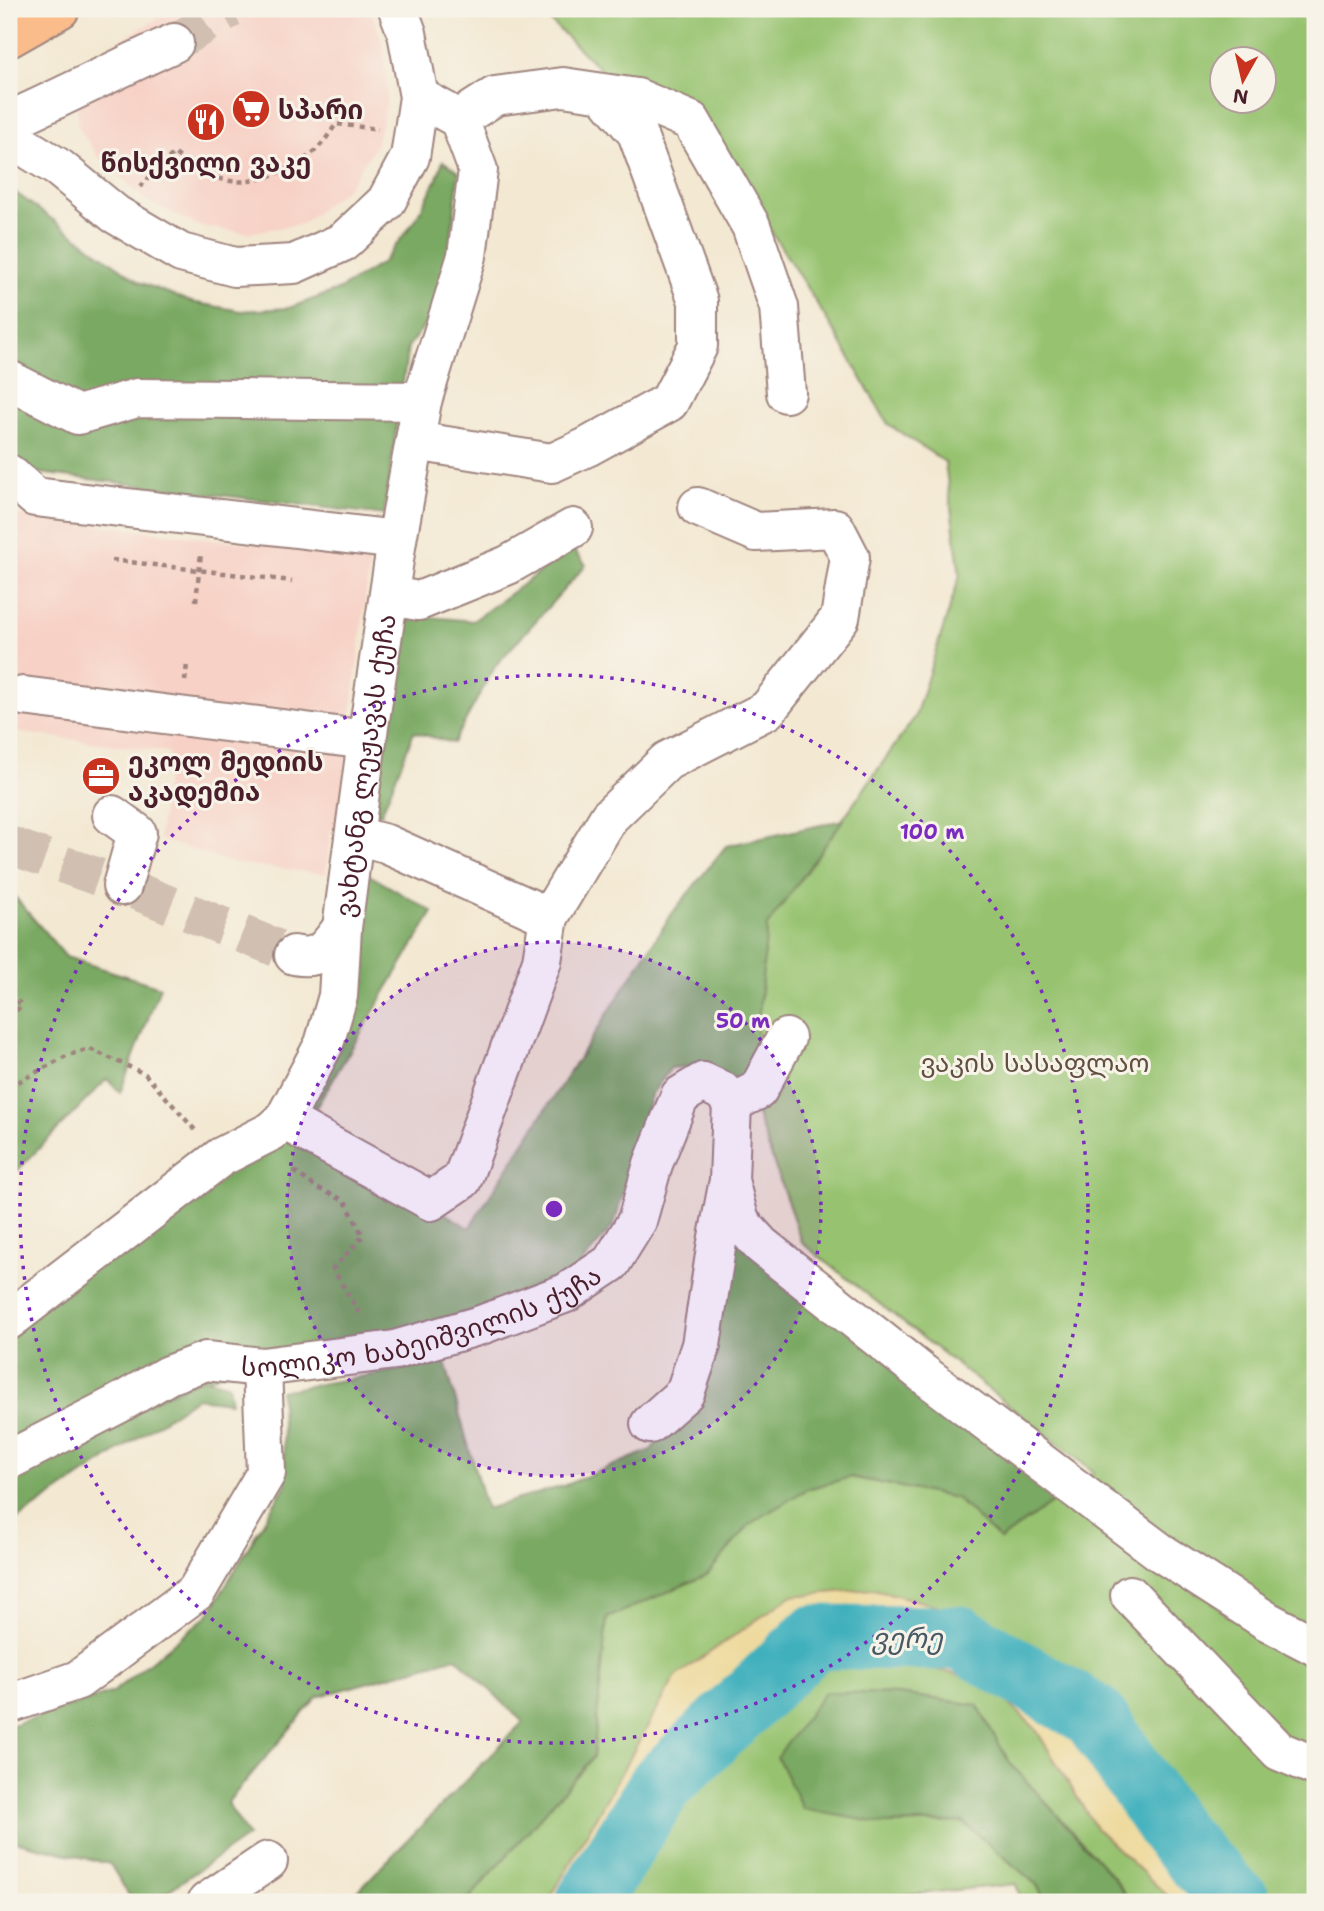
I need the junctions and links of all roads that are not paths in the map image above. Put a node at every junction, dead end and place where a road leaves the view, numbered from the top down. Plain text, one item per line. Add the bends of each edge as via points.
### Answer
1 (60, 9) edge
2 (398, 9) edge
3 (9, 38) edge
4 (174, 43) tunnel mouth
5 (604, 93) junction
6 (419, 97) junction
7 (459, 119) junction
8 (9, 121) edge
9 (9, 137) edge
10 (9, 380) edge
11 (786, 393) dead end
12 (422, 401) junction
13 (415, 441) junction
14 (9, 474) edge
15 (698, 507) dead end
16 (573, 528) dead end
17 (397, 540) junction
18 (389, 596) junction
19 (23, 696) dead end
20 (367, 740) junction
21 (112, 815) dead end
22 (355, 836) junction
23 (122, 886) dead end
24 (549, 917) junction
25 (342, 928) junction
26 (294, 955) tunnel mouth
27 (786, 1038) dead end
28 (732, 1103) junction
29 (273, 1129) junction
30 (729, 1180) junction
31 (9, 1320) edge
32 (262, 1367) junction
33 (650, 1424) dead end
34 (9, 1460) edge
35 (1130, 1595) dead end
36 (1315, 1646) edge
37 (9, 1704) edge
38 (1315, 1766) edge
39 (268, 1861) dead end
40 (207, 1902) edge

1 - 3 main road
2 - 6 street
4 - 8 street
5 - 7 street via 563,86 495,96
5 - 11 street via 637,98 691,121 751,226 779,307
5 - 13 street via 637,133 698,301 698,346 669,402 552,463
6 - 7 street
6 - 9 street via 410,157 386,202 342,242 295,264 235,267 181,253 115,214 59,168
7 - 12 street, ვახტანგ ლეჟავას ქუჩა via 478,170 467,256
10 - 12 street via 78,415 137,398
12 - 13 street, ვახტანგ ლეჟავას ქუჩა
13 - 17 street, ვახტანგ ლეჟავას ქუჩა
14 - 17 street via 35,497
15 - 24 street via 756,531 835,528 850,557 840,618 767,710 667,761 609,817
16 - 18 street via 508,565 419,601
17 - 18 street, ვახტანგ ლეჟავას ქუჩა
18 - 20 street, ვახტანგ ლეჟავას ქუჩა
19 - 20 street
20 - 22 street, ვახტანგ ლეჟავას ქუჩა
21 - 23 street via 137,833
22 - 24 street via 386,844
22 - 25 street, ვახტანგ ლეჟავას ქუჩა
24 - 29 street via 542,961 462,1180 431,1201
25 - 26 street via 316,956
25 - 29 street, ვახტანგ ლეჟავას ქუჩა via 338,996 324,1044
27 - 28 street via 758,1090
28 - 30 street
28 - 32 street, სოლიკო ხაბეიშვილის ქუჩა via 722,1091 703,1082 680,1096 653,1164 638,1221 611,1263 566,1293 395,1350
29 - 31 street via 221,1157
30 - 33 street via 701,1345 685,1393
30 - 36 street via 740,1222 761,1245 1160,1552 1267,1621
32 - 34 street, სოლიკო ხაბეიშვილის ქუჩა via 206,1361 168,1375
32 - 37 street via 266,1473 196,1592 78,1680
35 - 38 street via 1279,1751
39 - 40 street

